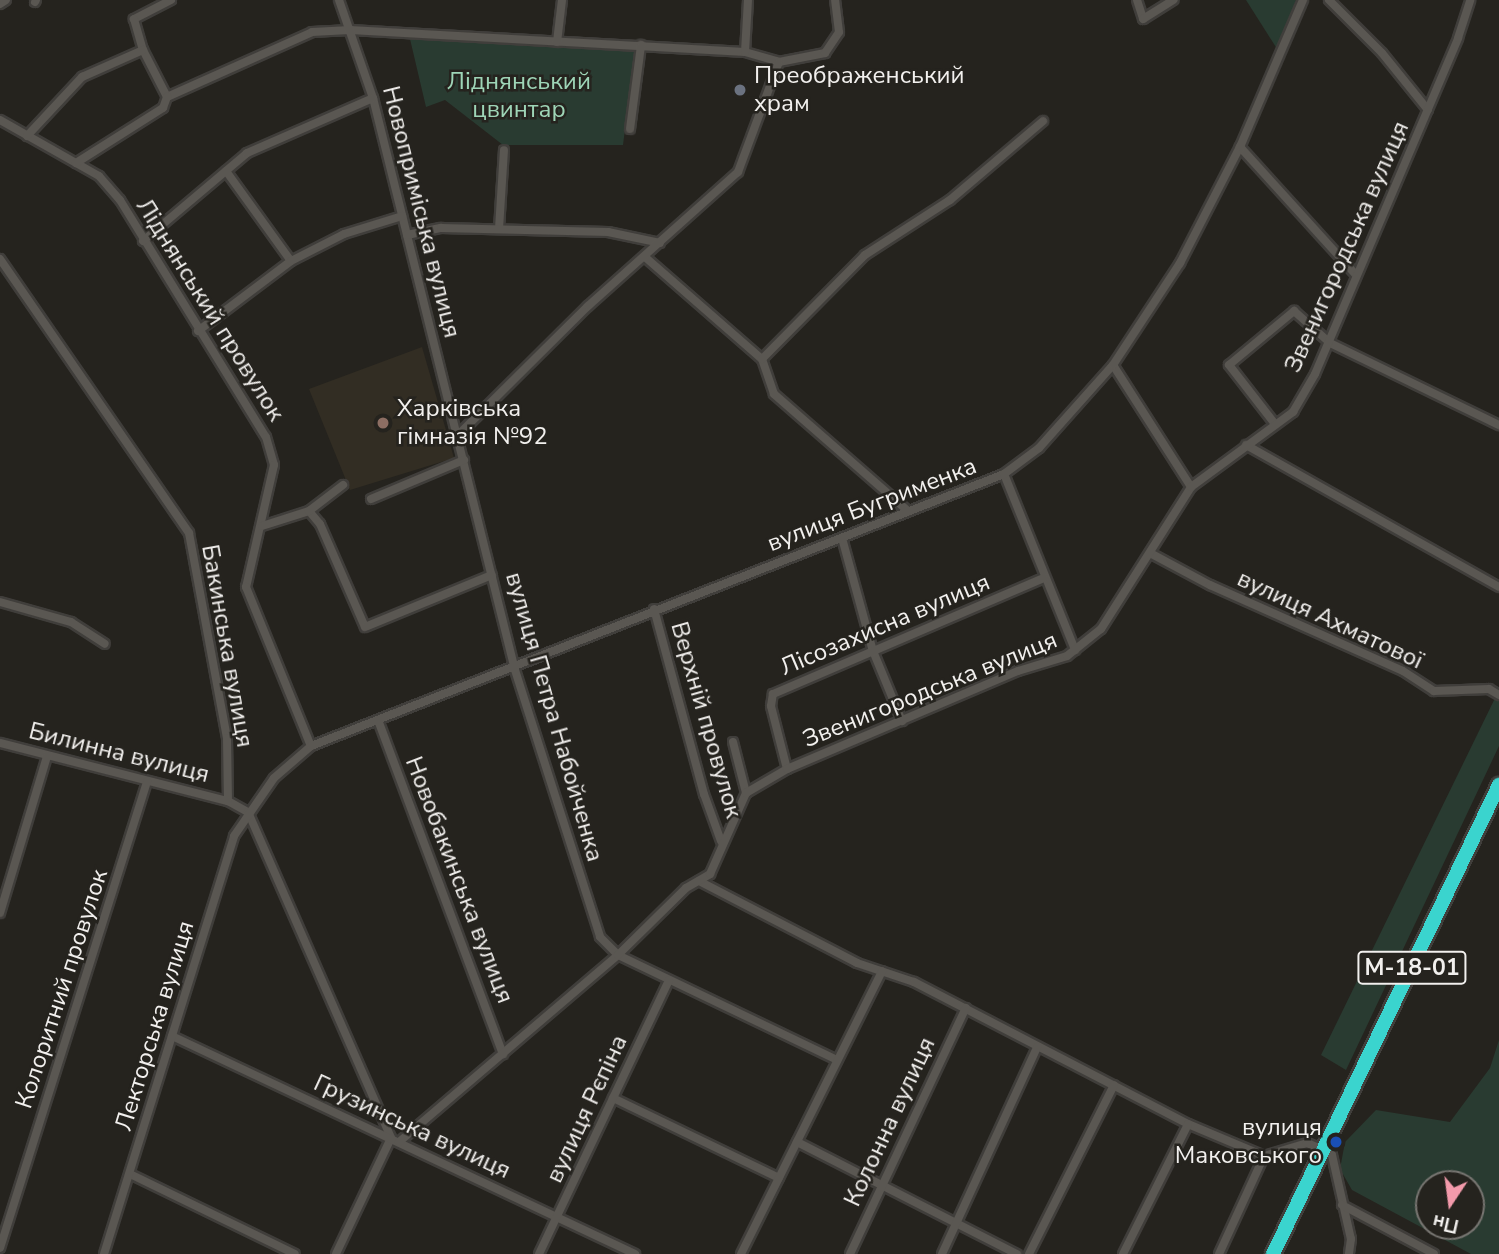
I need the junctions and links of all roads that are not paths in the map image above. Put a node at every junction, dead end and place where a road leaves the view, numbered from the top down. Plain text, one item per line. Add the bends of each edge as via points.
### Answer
1 (6, 0) edge
2 (171, 0) edge
3 (339, 0) edge
4 (562, 0) edge
5 (748, 0) edge
6 (835, 0) edge
7 (1137, 0) edge
8 (1173, 0) edge
9 (1303, 0) edge
10 (1329, 0) edge
11 (1470, 0) edge
12 (0, 4) edge
13 (350, 30) junction
14 (557, 42) junction
15 (641, 45) junction
16 (143, 50) junction
17 (745, 52) junction
18 (779, 62) junction
19 (167, 97) junction
20 (373, 98) junction
21 (1428, 110) junction
22 (0, 120) edge
23 (1043, 121) dead end
24 (630, 129) dead end
25 (27, 136) junction
26 (1240, 147) junction
27 (504, 150) dead end
28 (76, 163) junction
29 (226, 171) junction
30 (402, 216) junction
31 (499, 229) junction
32 (407, 235) junction
33 (143, 241) junction
34 (660, 243) junction
35 (645, 257) junction
36 (0, 260) edge
37 (291, 261) junction
38 (1355, 274) junction
39 (198, 331) junction
40 (1331, 343) junction
41 (762, 359) junction
42 (1113, 365) junction
43 (1275, 424) junction
44 (1499, 425) edge
45 (458, 435) junction
46 (1246, 445) junction
47 (464, 460) junction
48 (1004, 474) junction
49 (343, 485) dead end
50 (1191, 487) junction
51 (372, 499) dead end
52 (908, 511) junction
53 (309, 512) junction
54 (262, 526) junction
55 (842, 538) junction
56 (1150, 553) junction
57 (492, 575) junction
58 (1044, 578) junction
59 (1499, 587) edge
60 (0, 601) edge
61 (654, 609) junction
62 (105, 644) dead end
63 (1075, 650) junction
64 (873, 651) junction
65 (514, 670) junction
66 (1499, 695) edge
67 (378, 720) junction
68 (902, 721) junction
69 (733, 742) dead end
70 (0, 743) edge
71 (311, 746) junction
72 (47, 756) junction
73 (787, 769) junction
74 (147, 782) junction
75 (1499, 785) edge
76 (746, 793) junction
77 (228, 801) junction
78 (247, 812) junction
79 (721, 841) junction
80 (699, 881) junction
81 (0, 913) edge
82 (618, 956) junction
83 (882, 971) junction
84 (669, 980) junction
85 (966, 1008) junction
86 (172, 1035) junction
87 (1037, 1047) junction
88 (503, 1054) junction
89 (837, 1060) junction
90 (1114, 1085) junction
91 (613, 1098) junction
92 (1188, 1124) junction
93 (395, 1140) junction
94 (797, 1142) junction
95 (1326, 1151) junction
96 (1264, 1156) junction
97 (130, 1174) junction
98 (779, 1178) junction
99 (882, 1186) junction
100 (1342, 1205) junction
101 (558, 1216) junction
102 (953, 1223) junction
103 (0, 1248) edge
104 (1430, 1253) edge
105 (104, 1254) edge
106 (295, 1254) edge
107 (336, 1254) edge
108 (539, 1254) edge
109 (635, 1254) edge
110 (741, 1254) edge
111 (850, 1254) edge
112 (942, 1254) edge
113 (1017, 1254) edge
114 (1029, 1254) edge
115 (1123, 1254) edge
116 (1219, 1254) edge
117 (1273, 1254) edge
118 (1349, 1254) edge

1 - 12 street
2 - 16 street via 134,19
3 - 13 street, Новоприміська вулиця
4 - 14 street
5 - 17 street
6 - 18 street via 839,32 825,53
7 - 8 street via 1143,19
9 - 26 street, вулиця Бугрименка
10 - 21 street via 1382,52
11 - 21 street, Звенигородська вулиця
13 - 14 street
13 - 19 street via 312,32
13 - 20 street, Новоприміська вулиця
14 - 15 street
15 - 17 street
15 - 24 street
16 - 19 street
16 - 25 street via 82,77
17 - 18 street
18 - 34 street via 738,172
19 - 28 street via 163,108
20 - 29 street via 247,153
20 - 30 street, Новоприміська вулиця
21 - 38 street, Звенигородська вулиця
22 - 25 street, Ліднянський провулок
23 - 41 street via 950,200 865,255
25 - 28 street, Ліднянський провулок
26 - 38 street
26 - 42 street, вулиця Бугрименка via 1180,263
27 - 31 street
28 - 33 street, Ліднянський провулок via 99,176 113,192
29 - 33 street
29 - 37 street
30 - 32 street, Новоприміська вулиця
30 - 37 street via 344,234
31 - 32 street via 441,228
31 - 34 street via 608,233
32 - 45 street, Новоприміська вулиця
33 - 39 street, Ліднянський провулок
34 - 35 street
35 - 41 street
35 - 45 street via 588,306
36 - 77 street, Бакинська вулиця via 189,533 227,738
37 - 39 street
38 - 40 street, Звенигородська вулиця
39 - 54 street, Ліднянський провулок via 266,438 274,465
40 - 43 street, Звенигородська вулиця via 1293,412
40 - 43 street via 1294,311 1228,365
40 - 44 street
41 - 52 street via 774,394
42 - 48 street, вулиця Бугрименка via 1070,418
42 - 50 street
43 - 46 street, Звенигородська вулиця
45 - 47 street, вулиця Петра Набойченка
46 - 50 street, Звенигородська вулиця
46 - 59 street
47 - 51 street
47 - 57 street, вулиця Петра Набойченка
48 - 52 street, вулиця Бугрименка
48 - 58 street
49 - 53 street
50 - 56 street, Звенигородська вулиця
52 - 55 street, вулиця Бугрименка
53 - 54 street
53 - 57 street via 320,524 365,627
54 - 71 street, Ліднянський провулок via 246,587
55 - 61 street, вулиця Бугрименка
55 - 64 street
56 - 63 street, Звенигородська вулиця via 1101,629
56 - 66 street, вулиця Ахматової via 1210,585 1403,670 1434,691 1489,689
57 - 65 street, вулиця Петра Набойченка
58 - 63 street
58 - 64 street, Лісозахисна вулиця
60 - 62 street via 71,622
61 - 65 street, вулиця Бугрименка
61 - 79 street, Верхній провулок
63 - 68 street, Звенигородська вулиця
64 - 68 street
64 - 73 street, Лісозахисна вулиця via 773,694 771,706
65 - 67 street, вулиця Бугрименка
65 - 82 street, вулиця Петра Набойченка via 600,937
67 - 71 street, вулиця Бугрименка
67 - 88 street, Новобакинська вулиця
68 - 73 street, Звенигородська вулиця
69 - 76 street
70 - 72 street, Билинна вулиця
71 - 78 street, вулиця Бугрименка via 274,778
72 - 74 street, Билинна вулиця
72 - 81 street
73 - 76 street, Звенигородська вулиця
74 - 77 street, Билинна вулиця
74 - 103 street, Колоритний провулок
75 - 95 highway, М-18-01
76 - 79 street
77 - 78 street
78 - 86 street, Лекторська вулиця via 234,836
78 - 93 street
79 - 80 street via 710,874
80 - 82 street
80 - 83 street via 857,963
82 - 84 street, вулиця Петра Набойченка
82 - 88 street
83 - 85 street
83 - 89 street
84 - 89 street, вулиця Петра Набойченка
84 - 91 street, вулиця Рєпіна
85 - 87 street
85 - 99 street, Колонна вулиця
86 - 93 street, Грузинська вулиця
86 - 97 street, Лекторська вулиця
87 - 90 street
87 - 102 street
88 - 93 street
89 - 94 street
90 - 92 street
90 - 114 street
91 - 98 street
91 - 101 street, вулиця Рєпіна
92 - 96 street
92 - 115 street
93 - 101 street, Грузинська вулиця
93 - 107 street
94 - 98 street
94 - 99 street
95 - 96 street via 1307,1143
95 - 100 street via 1332,1155
95 - 117 highway, М-18-01
96 - 116 street
97 - 105 street, Лекторська вулиця
97 - 106 street
98 - 110 street
99 - 102 street
99 - 111 street, Колонна вулиця
100 - 104 street
100 - 118 street via 1351,1239
101 - 108 street, вулиця Рєпіна
101 - 109 street, Грузинська вулиця
102 - 112 street
102 - 113 street

